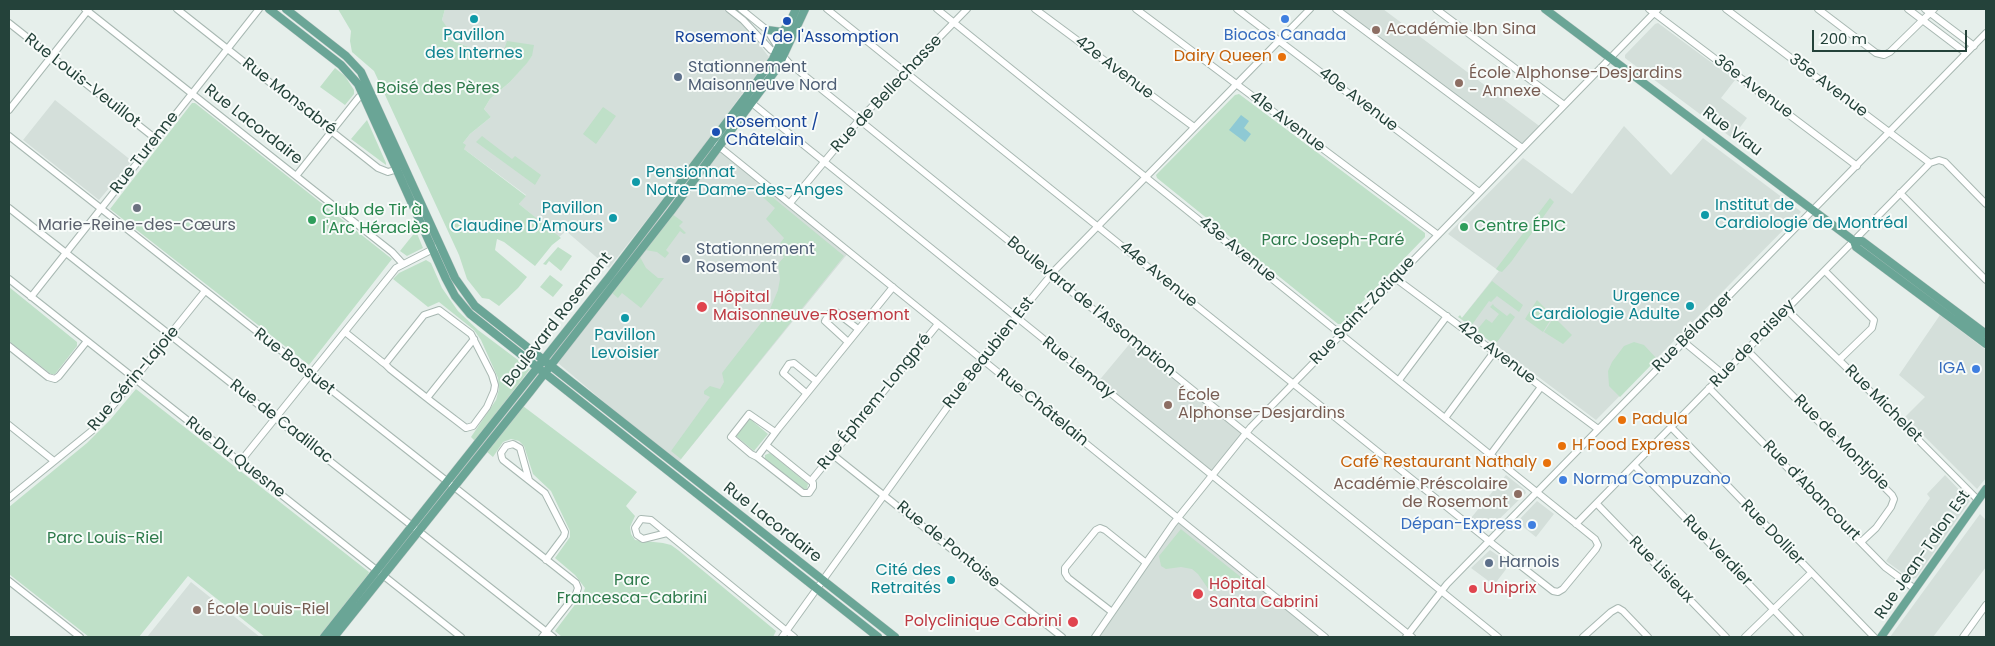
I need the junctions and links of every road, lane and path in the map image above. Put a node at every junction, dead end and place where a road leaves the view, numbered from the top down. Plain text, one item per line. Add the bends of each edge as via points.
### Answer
1 (87, 9) edge
2 (177, 9) edge
3 (259, 9) edge
4 (269, 9) edge
5 (286, 9) edge
6 (729, 9) edge
7 (741, 9) edge
8 (796, 9) edge
9 (805, 9) edge
10 (827, 9) edge
11 (937, 9) edge
12 (967, 9) edge
13 (1035, 9) edge
14 (1136, 9) edge
15 (1236, 9) edge
16 (1310, 9) edge
17 (1336, 9) edge
18 (1436, 9) edge
19 (1546, 9) edge
20 (1726, 9) edge
21 (1818, 9) edge
22 (1908, 9) edge
23 (1654, 10) edge
24 (1930, 10) edge
25 (1736, 12) edge
26 (792, 19) junction
27 (1922, 20) junction
28 (954, 22) junction
29 (9, 23) edge
30 (767, 30) junction
31 (1986, 33) edge
32 (1279, 41) junction
33 (1974, 46) junction
34 (228, 49) junction
35 (778, 51) junction
36 (1966, 53) junction
37 (51, 56) junction
38 (784, 58) junction
39 (1611, 58) junction
40 (906, 72) junction
41 (1237, 84) junction
42 (371, 91) junction
43 (192, 94) junction
44 (362, 95) junction
45 (748, 100) junction
46 (1564, 105) junction
47 (9, 110) edge
48 (859, 120) junction
49 (1194, 127) junction
50 (332, 132) junction
51 (1890, 132) junction
52 (9, 136) edge
53 (156, 139) junction
54 (716, 144) junction
55 (1522, 148) junction
56 (824, 162) junction
57 (1930, 163) junction
58 (1857, 166) junction
59 (404, 167) junction
60 (396, 170) junction
61 (296, 176) junction
62 (1145, 177) junction
63 (1479, 192) junction
64 (1900, 193) junction
65 (790, 204) junction
66 (1986, 204) edge
67 (9, 208) edge
68 (101, 209) junction
69 (1813, 210) junction
70 (1098, 226) junction
71 (1438, 235) junction
72 (1854, 241) junction
73 (440, 246) junction
74 (432, 250) junction
75 (66, 252) junction
76 (403, 264) junction
77 (1824, 271) junction
78 (1051, 275) junction
79 (1396, 278) junction
80 (9, 279) edge
81 (1986, 280) edge
82 (893, 287) junction
83 (205, 291) junction
84 (31, 297) junction
85 (1787, 310) junction
86 (1447, 316) junction
87 (1016, 318) junction
88 (938, 324) junction
89 (858, 329) junction
90 (345, 332) junction
91 (1340, 334) junction
92 (1986, 334) edge
93 (170, 335) junction
94 (474, 339) junction
95 (87, 341) junction
96 (848, 342) junction
97 (1684, 342) junction
98 (1986, 344) edge
99 (9, 346) edge
100 (1747, 350) junction
101 (1494, 352) junction
102 (982, 360) junction
103 (1838, 360) junction
104 (547, 362) junction
105 (385, 364) junction
106 (541, 371) junction
107 (1723, 374) junction
108 (311, 375) junction
109 (135, 380) junction
110 (1399, 380) junction
111 (816, 381) junction
112 (1293, 382) junction
113 (1541, 387) junction
114 (1709, 388) junction
115 (806, 393) junction
116 (427, 398) junction
117 (275, 418) junction
118 (1445, 418) junction
119 (9, 425) edge
120 (1671, 427) junction
121 (634, 429) junction
122 (1598, 429) junction
123 (775, 432) junction
124 (1246, 434) junction
125 (627, 438) junction
126 (766, 445) junction
127 (1490, 454) junction
128 (833, 455) junction
129 (757, 457) junction
130 (54, 461) junction
131 (240, 462) junction
132 (1634, 466) junction
133 (1212, 476) junction
134 (529, 480) junction
135 (811, 481) junction
136 (450, 485) junction
137 (1986, 489) edge
138 (1536, 492) junction
139 (883, 494) junction
140 (9, 498) edge
141 (1978, 500) junction
142 (1597, 504) junction
143 (1178, 517) junction
144 (1576, 524) junction
145 (415, 529) junction
146 (667, 533) junction
147 (1489, 541) junction
148 (1861, 542) junction
149 (546, 560) junction
150 (1145, 562) junction
151 (380, 573) junction
152 (1811, 574) junction
153 (823, 580) junction
154 (9, 581) edge
155 (817, 588) junction
156 (1915, 589) junction
157 (1442, 592) junction
158 (1986, 605) edge
159 (1773, 610) junction
160 (1112, 612) junction
161 (786, 631) junction
162 (544, 635) edge
163 (1409, 636) edge
164 (80, 637) edge
165 (324, 637) edge
166 (334, 637) edge
167 (461, 637) edge
168 (553, 637) edge
169 (782, 637) edge
170 (794, 637) edge
171 (878, 637) edge
172 (895, 637) edge
173 (1062, 637) edge
174 (1095, 637) edge
175 (1325, 637) edge
176 (1498, 637) edge
177 (1583, 637) edge
178 (1648, 637) edge
179 (1726, 637) edge
180 (1745, 637) edge
181 (1800, 637) edge
182 (1874, 637) edge
183 (1881, 637) edge
184 (1963, 637) edge

1 - 37 street
1 - 43 street, Rue Lacordaire
2 - 34 street, Rue Monsabré
3 - 34 street, Rue Turenne
4 - 44 main road, Rue Lacordaire via 346,70 358,84
5 - 42 main road, Rue Lacordaire via 346,56 361,72
6 - 35 street, Boulevard de l'Assomption via 771,50
7 - 30 street, Boulevard de l'Assomption
8 - 26 main road, Boulevard Rosemont
9 - 38 main road, Boulevard Rosemont
10 - 40 street, 44e Avenue
11 - 28 street, 43e Avenue
12 - 28 street, Rue de Bellechasse
13 - 49 street, 42e Avenue
14 - 41 street, 41e Avenue
15 - 32 street, 40e Avenue
16 - 32 street, Rue Beaubien Est
17 - 55 street
18 - 46 street
19 - 39 main road, Rue Viau
20 - 25 street, 35e Avenue
21 - 27 street via 1876,53 1884,55
22 - 27 street
23 - 39 street, Rue Saint-Zotique
23 - 58 street, 36e Avenue
24 - 27 street
24 - 33 street
25 - 51 street, 35e Avenue
26 - 30 main road via 782,32
26 - 35 main road, Boulevard Rosemont
27 - 36 street
28 - 40 street, Rue de Bellechasse
28 - 62 street, 43e Avenue
29 - 37 street, Rue Louis-Veuillot
30 - 35 street, Boulevard de l'Assomption
31 - 33 street, Rue Bélanger
32 - 41 street, Rue Beaubien Est
32 - 63 street, 40e Avenue
33 - 36 street, Rue Bélanger
34 - 43 street, Rue Turenne
34 - 50 street, Rue Monsabré
35 - 38 street, Boulevard de l'Assomption
35 - 45 main road, Boulevard Rosemont
36 - 51 street, Rue Bélanger
37 - 47 street
37 - 53 street, Rue Louis-Veuillot
38 - 45 main road, Boulevard Rosemont
38 - 48 street, Boulevard de l'Assomption
39 - 46 street, Rue Saint-Zotique
39 - 69 main road, Rue Viau
40 - 48 street, Rue de Bellechasse
40 - 70 street, 44e Avenue
41 - 49 street, Rue Beaubien Est
41 - 71 street, 41e Avenue
42 - 44 street
42 - 59 main road, Rue Lacordaire
43 - 53 street, Rue Turenne
43 - 61 street, Rue Lacordaire
44 - 50 street
44 - 60 main road, Rue Lacordaire
45 - 54 main road, Boulevard Rosemont
45 - 56 street, Rue Lemay
46 - 55 street, Rue Saint-Zotique
48 - 56 street, Rue de Bellechasse
48 - 78 street, Boulevard de l'Assomption
49 - 62 street, Rue Beaubien Est
50 - 60 street, Rue Monsabré via 380,170
50 - 61 street
51 - 57 street, 35e Avenue
51 - 58 street, Rue Bélanger
52 - 68 street, Rue Bossuet
53 - 68 street, Rue Turenne
54 - 65 street, Rue Châtelain
54 - 104 main road, Boulevard Rosemont
55 - 63 street, Rue Saint-Zotique
56 - 65 street, Rue de Bellechasse
56 - 87 street, Rue Lemay
57 - 64 street, Rue de Paisley
57 - 66 street via 1945,162
58 - 69 street, Rue Bélanger
59 - 60 street
59 - 73 main road, Rue Lacordaire
60 - 74 main road, Rue Lacordaire
61 - 76 street, Rue Lacordaire
62 - 70 street, Rue Beaubien Est
62 - 91 street, 43e Avenue
63 - 71 street, Rue Saint-Zotique
64 - 72 street, Rue de Paisley
64 - 81 street
65 - 82 street, Rue Châtelain
67 - 75 street, Rue de Cadillac
68 - 75 street, Rue Turenne
68 - 83 street, Rue Bossuet
69 - 72 main road, Rue Viau
69 - 97 street, Rue Bélanger
70 - 78 street, Rue Beaubien Est
70 - 112 street, 44e Avenue
71 - 79 street, Rue Saint-Zotique
72 - 77 street, Rue de Paisley
72 - 92 main road via 1862,241
72 - 98 main road via 1856,247
73 - 74 street
73 - 104 main road, Rue Lacordaire via 459,284 475,306
74 - 76 street
74 - 106 main road, Rue Lacordaire via 454,296 462,305
75 - 84 street, Rue Turenne
75 - 93 street, Rue de Cadillac
76 - 90 street via 396,268
77 - 85 street, Rue de Paisley
77 - 103 street via 1874,320 1872,328
78 - 87 street, Rue Beaubien Est
78 - 124 street, Boulevard de l'Assomption
79 - 86 street, 42e Avenue
79 - 91 street, Rue Saint-Zotique
80 - 84 street, Rue Du Quesne
82 - 88 street, Rue Châtelain
82 - 89 street
83 - 93 street, Rue Gérin-Lajoie
83 - 108 street, Rue Bossuet
84 - 95 street, Rue Du Quesne
85 - 100 street, Rue de Paisley
85 - 103 street, Rue Michelet
86 - 101 street, 42e Avenue
86 - 110 street
87 - 102 street, Rue Beaubien Est
87 - 133 street, Rue Lemay
88 - 102 street, Rue Châtelain
88 - 128 street, Rue Éphrem-Longpré
89 - 96 street
89 - 96 street via 836,312 830,312 825,321
90 - 105 street
90 - 108 street
91 - 110 street, 43e Avenue
91 - 112 street, Rue Saint-Zotique
93 - 109 street, Rue Gérin-Lajoie
93 - 117 street, Rue de Cadillac
94 - 105 street via 445,313 435,310 423,317
94 - 116 street
94 - 116 street via 495,385 488,407 473,426 464,427
95 - 99 street via 55,379
95 - 109 street, Rue Du Quesne
96 - 111 street
97 - 107 street
97 - 122 street, Rue Bélanger
100 - 107 street, Rue de Paisley
100 - 148 street, Rue de Montjoie via 1892,494 1891,507
101 - 113 street, 42e Avenue
101 - 118 street
102 - 139 street, Rue Beaubien Est
102 - 143 street, Rue Châtelain
103 - 141 street, Rue Michelet
104 - 106 main road, Boulevard Rosemont
104 - 121 main road, Rue Lacordaire
105 - 116 street
106 - 125 main road, Rue Lacordaire
106 - 136 main road, Boulevard Rosemont
107 - 114 street, Rue de Paisley
108 - 117 street
108 - 136 street, Rue Bossuet
109 - 130 street, Rue Gérin-Lajoie via 94,428
109 - 131 street, Rue Du Quesne
110 - 118 street, 43e Avenue
111 - 115 street
111 - 115 street via 794,363 789,364 783,373
112 - 124 street, Rue Saint-Zotique
112 - 147 street, 44e Avenue
113 - 122 street, 42e Avenue
113 - 127 street
114 - 120 street, Rue de Paisley
114 - 148 street, Rue d'Abancourt
115 - 123 street
117 - 131 street
117 - 145 street, Rue de Cadillac
118 - 127 street, 43e Avenue
119 - 130 street
120 - 132 street, Rue de Paisley
120 - 152 street, Rue Dollier
121 - 125 main road
121 - 153 main road, Rue Lacordaire
122 - 138 street, Rue Bélanger
123 - 126 street
123 - 129 street via 749,414 732,434 732,439
124 - 133 street, Rue Saint-Zotique
124 - 157 street, Boulevard de l'Assomption
125 - 155 main road, Rue Lacordaire
126 - 129 street
126 - 135 street
127 - 138 street, 43e Avenue
128 - 135 street, Rue Éphrem-Longpré
128 - 139 street, Rue de Pontoise
129 - 135 street, Rue Éphrem-Longpré via 806,495 813,487
130 - 140 street, Rue Gérin-Lajoie
131 - 151 street, Rue Du Quesne
132 - 142 street, Rue de Paisley
132 - 159 street, Rue Verdier
133 - 143 street, Rue Saint-Zotique
133 - 163 street, Rue Lemay
134 - 134 street via 520,448 512,444 506,446 502,458
134 - 149 street via 547,494 565,532
136 - 145 main road, Boulevard Rosemont
136 - 149 street, Rue Bossuet
137 - 141 main road, Rue Jean-Talon Est
138 - 144 street, 43e Avenue
138 - 147 street, Rue Bélanger
139 - 153 street, Rue Beaubien Est
139 - 173 street, Rue de Pontoise
141 - 156 main road, Rue Jean-Talon Est
142 - 144 street, Rue de Paisley
142 - 179 street, Rue Lisieux
143 - 150 street, Rue Saint-Zotique
143 - 175 street, Rue Châtelain
144 - 147 street, 44e Avenue via 1595,539 1597,547 1558,592
145 - 151 main road, Boulevard Rosemont
145 - 162 street, Rue de Cadillac
146 - 146 street via 648,518 638,521 635,528 643,539
146 - 161 street
147 - 157 street, Rue Bélanger
148 - 156 street, Rue d'Abancourt via 1887,569
149 - 162 street, Rue Bossuet via 578,588
150 - 160 street, Rue Saint-Zotique
150 - 160 street via 1100,528 1065,568 1068,578
151 - 165 main road, Boulevard Rosemont
151 - 166 main road, Boulevard Rosemont
151 - 167 street, Rue Du Quesne
152 - 159 street
152 - 182 street, Rue Dollier
153 - 155 street, Rue Beaubien Est
153 - 172 main road, Rue Lacordaire
154 - 164 street
155 - 161 street, Rue Beaubien Est
155 - 171 main road, Rue Lacordaire
156 - 183 main road, Rue Jean-Talon Est
157 - 163 street, Rue Bélanger
157 - 176 street, Boulevard de l'Assomption
158 - 184 street
159 - 180 street
159 - 181 street, Rue Verdier
160 - 174 street, Rue Saint-Zotique
161 - 169 street, Rue Beaubien Est
161 - 170 street
162 - 168 street, Rue de Cadillac
177 - 178 street via 1618,608

